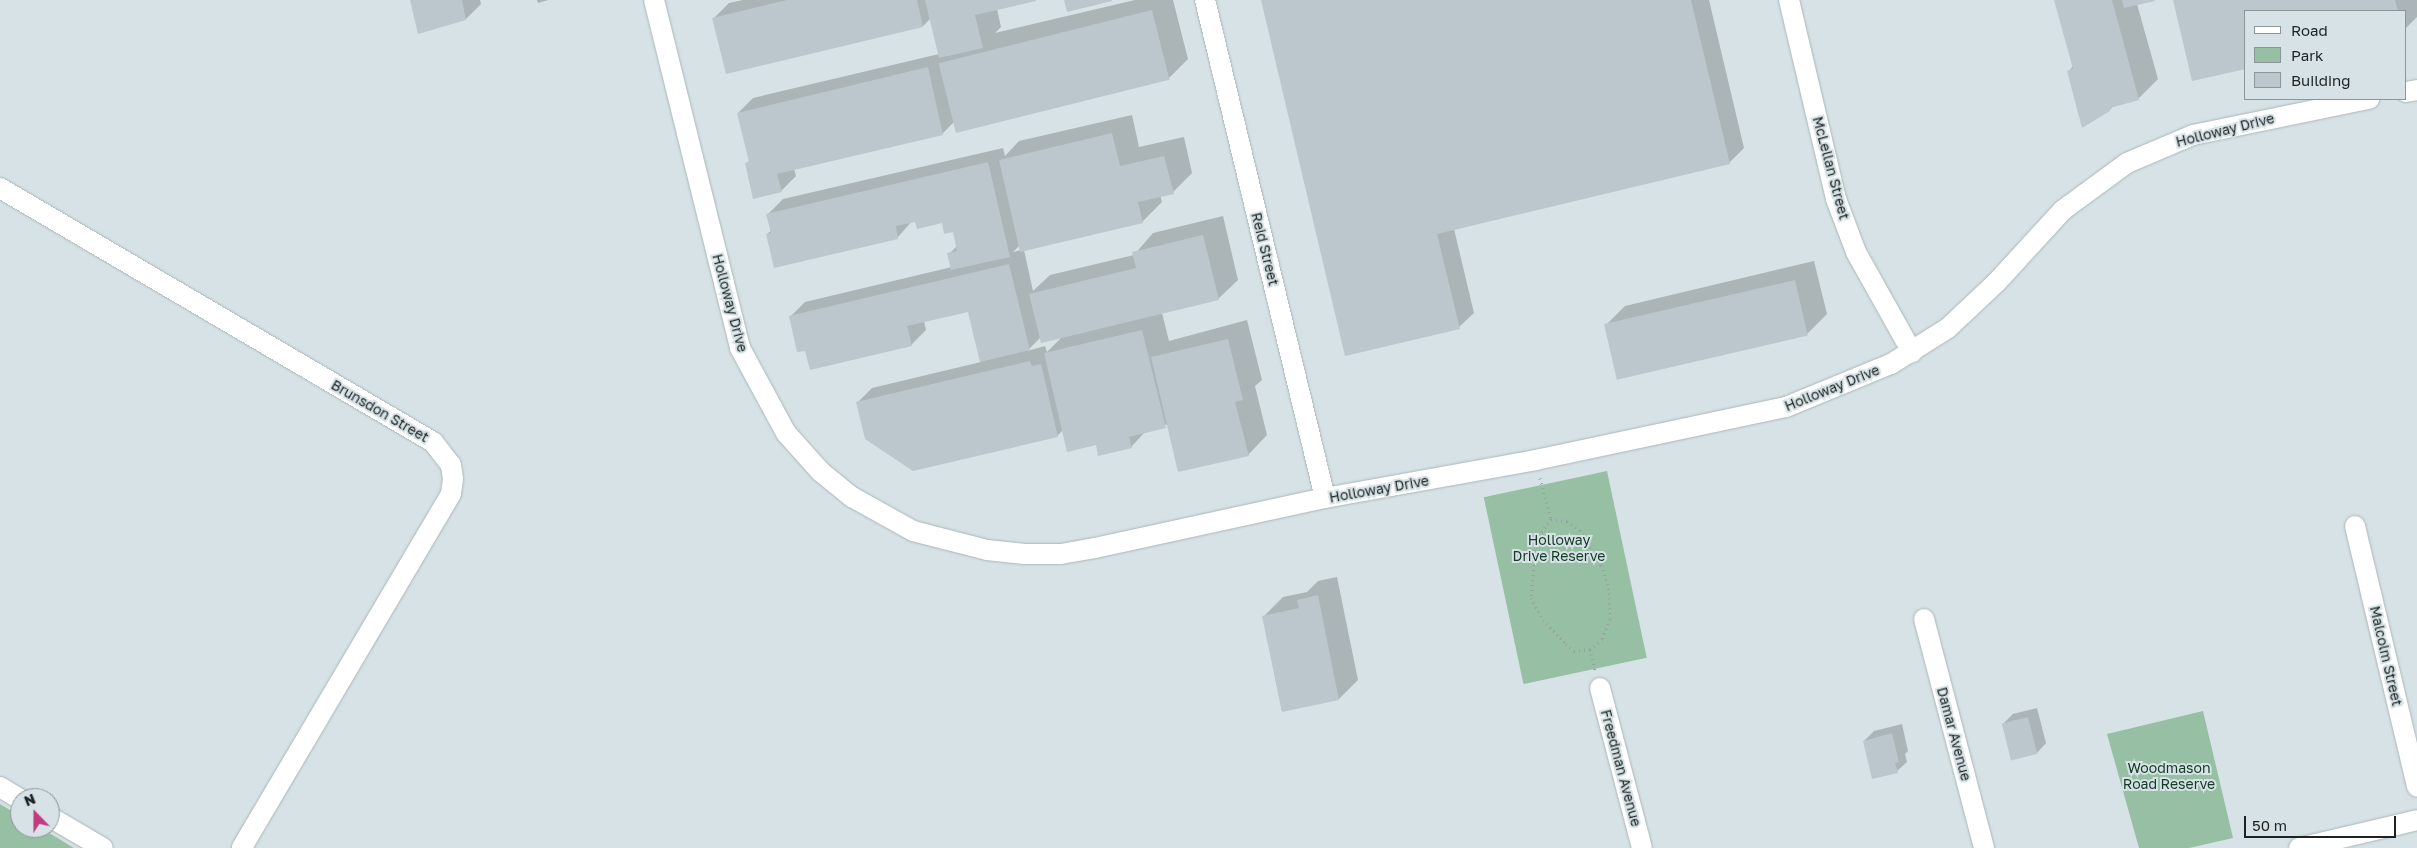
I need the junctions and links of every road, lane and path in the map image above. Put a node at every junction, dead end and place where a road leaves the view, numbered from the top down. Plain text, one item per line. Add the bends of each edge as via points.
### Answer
1 (654, 0) edge
2 (1205, 0) edge
3 (1788, 0) edge
4 (2365, 100) edge
5 (0, 188) edge
6 (1912, 352) junction
7 (1536, 460) junction
8 (1325, 498) junction
9 (1551, 519) junction
10 (2355, 526) dead end
11 (1924, 619) dead end
12 (1590, 648) junction
13 (1600, 688) joint
14 (2417, 787) edge
15 (2417, 820) edge
16 (60, 823) edge
17 (103, 848) edge
18 (242, 848) edge
19 (1642, 848) edge
20 (1984, 848) edge
21 (2299, 848) edge

1 - 8 street, Holloway Drive via 740,348 786,433 821,472 852,497 913,530 988,550 1025,554 1061,554 1095,548
2 - 8 street, Reid Street
3 - 6 street, McLellan Street via 1836,199 1856,252
4 - 6 street, Holloway Drive via 2193,135 2127,163 2063,210 1979,300 1948,328
5 - 18 street, Brunsdon Street via 433,442 450,465 453,479 451,494
6 - 7 street, Holloway Drive via 1859,379 1786,407
7 - 8 street, Holloway Drive
7 - 9 path
9 - 12 path via 1567,520 1580,530 1601,565 1610,588 1610,619 1602,639
9 - 12 path via 1536,540 1531,598 1543,620 1574,651
10 - 14 street, Malcolm Street
11 - 20 street, Damar Avenue
12 - 13 path
13 - 19 street, Freedman Avenue
15 - 21 street
16 - 17 street

